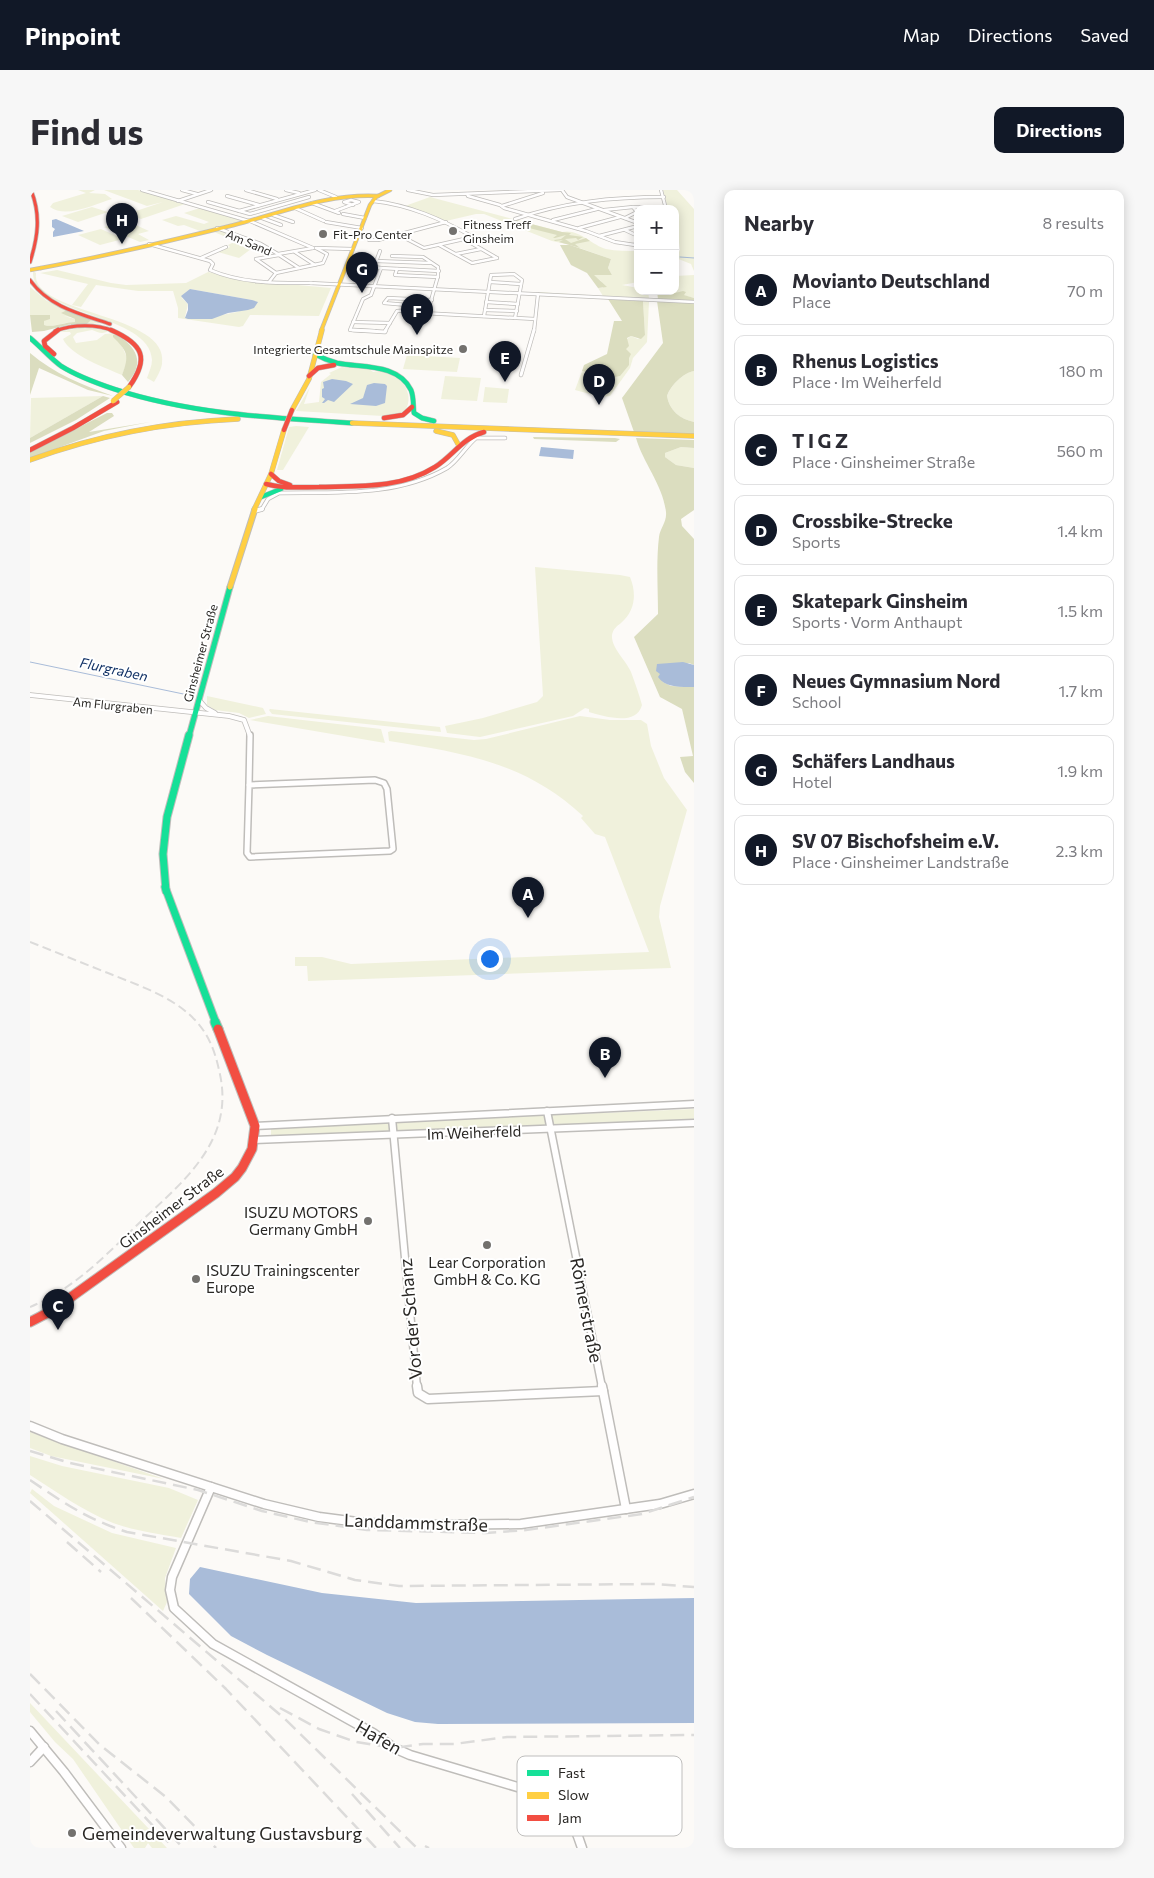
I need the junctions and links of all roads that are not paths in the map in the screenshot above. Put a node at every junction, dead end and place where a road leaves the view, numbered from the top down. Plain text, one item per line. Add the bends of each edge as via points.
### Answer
1 (31, 190) edge
2 (142, 190) edge
3 (182, 190) edge
4 (211, 190) edge
5 (246, 190) edge
6 (286, 190) edge
7 (315, 190) edge
8 (321, 190) edge
9 (408, 190) edge
10 (423, 190) edge
11 (561, 190) edge
12 (661, 190) edge
13 (545, 191) edge
14 (416, 192) junction
15 (502, 192) junction
16 (197, 194) junction
17 (300, 194) junction
18 (467, 194) junction
19 (379, 195) edge
20 (227, 196) dead end
21 (30, 197) edge
22 (336, 197) junction
23 (664, 197) junction
24 (280, 200) junction
25 (484, 200) junction
26 (178, 201) junction
27 (576, 201) junction
28 (208, 202) dead end
29 (270, 202) junction
30 (312, 204) junction
31 (259, 205) junction
32 (353, 205) junction
33 (665, 205) edge
34 (280, 206) junction
35 (502, 206) junction
36 (633, 207) joint
37 (295, 208) junction
38 (598, 208) junction
39 (602, 210) junction
40 (238, 211) junction
41 (335, 211) junction
42 (225, 214) junction
43 (526, 214) junction
44 (273, 215) junction
45 (620, 217) junction
46 (262, 218) junction
47 (365, 218) junction
48 (625, 218) junction
49 (515, 219) dead end
50 (250, 221) junction
51 (551, 221) junction
52 (293, 222) dead end
53 (446, 222) junction
54 (634, 223) edge
55 (281, 225) dead end
56 (634, 227) edge
57 (217, 228) junction
58 (362, 228) junction
59 (577, 228) junction
60 (625, 230) junction
61 (397, 234) junction
62 (634, 235) edge
63 (599, 236) junction
64 (464, 239) junction
65 (369, 240) dead end
66 (150, 244) junction
67 (439, 244) junction
68 (634, 245) edge
69 (226, 247) dead end
70 (314, 248) junction
71 (353, 249) junction
72 (481, 249) junction
73 (380, 251) dead end
74 (295, 252) junction
75 (280, 254) junction
76 (456, 254) junction
77 (31, 256) edge
78 (392, 256) dead end
79 (201, 258) junction
80 (376, 261) junction
81 (432, 263) junction
82 (315, 266) junction
83 (300, 268) junction
84 (381, 268) junction
85 (397, 269) junction
86 (30, 270) edge
87 (439, 271) junction
88 (276, 273) junction
89 (438, 277) junction
90 (30, 280) edge
91 (269, 282) junction
92 (490, 282) junction
93 (310, 283) junction
94 (521, 284) junction
95 (338, 285) junction
96 (359, 286) junction
97 (374, 286) junction
98 (435, 289) junction
99 (488, 292) junction
100 (519, 293) junction
101 (538, 294) junction
102 (432, 300) junction
103 (486, 302) junction
104 (694, 302) edge
105 (518, 304) junction
106 (421, 307) junction
107 (413, 310) junction
108 (485, 310) junction
109 (517, 311) junction
110 (484, 316) junction
111 (515, 318) junction
112 (535, 319) junction
113 (353, 322) junction
114 (388, 325) junction
115 (30, 337) edge
116 (30, 347) edge
117 (315, 354) junction
118 (312, 363) junction
119 (331, 363) junction
120 (74, 366) junction
121 (521, 375) dead end
122 (309, 376) junction
123 (131, 388) junction
124 (412, 408) junction
125 (361, 418) junction
126 (274, 420) junction
127 (460, 424) junction
128 (496, 427) junction
129 (422, 429) junction
130 (617, 434) junction
131 (506, 435) junction
132 (694, 437) edge
133 (458, 444) junction
134 (30, 448) edge
135 (30, 460) edge
136 (271, 474) junction
137 (266, 484) junction
138 (285, 486) junction
139 (260, 496) junction
140 (254, 511) junction
141 (30, 695) edge
142 (199, 700) junction
143 (196, 713) junction
144 (219, 715) junction
145 (248, 785) junction
146 (694, 1104) edge
147 (547, 1111) junction
148 (392, 1118) junction
149 (694, 1123) edge
150 (255, 1126) junction
151 (551, 1129) junction
152 (394, 1136) junction
153 (254, 1140) junction
154 (30, 1322) edge
155 (603, 1391) junction
156 (30, 1426) edge
157 (210, 1487) junction
158 (694, 1494) edge
159 (626, 1509) junction
160 (30, 1730) edge
161 (44, 1747) junction
162 (30, 1762) edge
163 (517, 1787) edge
164 (578, 1836) edge
165 (121, 1848) edge
166 (582, 1848) edge

1 - 77 main road via 40,222
2 - 26 street
3 - 16 street
4 - 16 street
5 - 24 street
6 - 17 street
7 - 17 street
8 - 22 street
9 - 14 street
10 - 14 street
11 - 13 street
11 - 27 street
12 - 23 street
13 - 15 street
13 - 35 street
14 - 18 street
15 - 18 street
15 - 25 street
16 - 26 street
17 - 24 street
17 - 34 street via 309,197
18 - 25 street
19 - 22 main road
19 - 47 main road
19 - 53 street
20 - 31 street
21 - 77 main road via 36,216
22 - 30 main road
23 - 27 street
23 - 33 street
24 - 29 street
25 - 35 street
26 - 42 street
27 - 38 street
27 - 43 street
28 - 40 street
29 - 31 street
29 - 34 street
30 - 37 main road
30 - 41 street
31 - 40 street
32 - 32 street via 359,202 344,202
32 - 41 street
34 - 40 street via 250,214
35 - 43 street
36 - 39 street
36 - 48 street via 637,212
37 - 44 main road
37 - 58 street via 325,222
38 - 39 street
38 - 51 street
39 - 45 street
40 - 42 street
41 - 47 street
42 - 50 street
43 - 49 street
43 - 51 street
44 - 46 main road
44 - 52 street
45 - 48 street
45 - 59 street
46 - 50 main road
46 - 55 street
47 - 58 main road
48 - 54 street
50 - 57 main road
50 - 70 street
51 - 59 street
53 - 61 street
53 - 64 street via 473,237
56 - 60 street
57 - 66 main road
57 - 75 street, Am Sand
58 - 71 main road
59 - 63 street
60 - 62 street
60 - 63 street
61 - 65 street
61 - 67 street via 424,248
63 - 68 street
64 - 67 street
64 - 72 street
66 - 79 street
66 - 86 main road, bridge
67 - 76 street
69 - 79 street
70 - 71 street
70 - 74 street
70 - 82 street via 327,256 323,263
71 - 95 main road
72 - 76 street
72 - 76 street via 497,258 472,263
73 - 80 street
74 - 75 street
74 - 82 street
75 - 83 street, Am Sand
75 - 88 street via 256,259
77 - 86 main road
78 - 81 street via 423,258
79 - 91 street via 212,263 210,270 213,272
80 - 81 street
80 - 84 street via 374,267
81 - 87 street
82 - 83 street
83 - 88 street
84 - 85 street
84 - 97 street
85 - 87 street
85 - 89 street via 395,275
87 - 89 street
88 - 91 street
89 - 98 street
90 - 123 main road via 38,293 49,300 114,325 139,341 146,350 148,364 143,378
91 - 93 street
92 - 94 street
92 - 94 street via 492,275 514,274 522,280
92 - 99 street
93 - 95 street
93 - 95 street
94 - 100 street
95 - 96 street
95 - 96 street
95 - 117 main road
96 - 97 street
97 - 98 street
97 - 113 street via 371,295 363,299
98 - 99 street
98 - 102 street
99 - 100 street
99 - 103 street
100 - 101 street
100 - 105 street
101 - 104 street
101 - 112 street
102 - 106 street via 429,305
102 - 106 street via 388,298 384,303
103 - 105 street
103 - 108 street
105 - 109 street
106 - 107 street
107 - 110 street
107 - 114 street via 397,311
108 - 109 street
108 - 110 street
109 - 111 street
110 - 111 street
111 - 112 street
112 - 121 street
113 - 114 street
113 - 114 street via 350,330 385,332
115 - 120 main road via 47,352
115 - 128 main road via 52,360 94,382 173,404 299,419
116 - 126 main road via 67,375 118,396 190,412
117 - 118 main road
117 - 119 main road
118 - 119 main road
118 - 122 main road
119 - 122 main road
119 - 124 main road via 382,370 403,379 412,392
120 - 123 main road via 48,349 44,343 46,338 58,330 76,326 102,327 120,332 134,342 142,357 140,373
120 - 125 main road via 120,386 176,400 250,410
122 - 136 main road, Ginsheimer Straße, bridge via 284,430
123 - 134 main road via 73,428
124 - 125 main road via 395,417
124 - 127 main road via 422,418
125 - 127 main road
126 - 129 main road
126 - 135 main road via 208,419 148,424 93,437
127 - 128 main road
128 - 130 main road
129 - 131 main road
129 - 133 main road via 450,434 456,437
130 - 131 main road
130 - 132 main road
131 - 133 main road via 473,434
131 - 140 street via 476,438 449,467 412,483 365,491 279,494 268,499 262,509
133 - 138 main road via 440,464 410,478 370,486
136 - 137 main road, Ginsheimer Straße
136 - 138 main road
137 - 138 main road
137 - 139 main road, Ginsheimer Straße
138 - 139 main road
139 - 140 main road, Ginsheimer Straße
140 - 142 main road, Ginsheimer Straße
141 - 143 street, Am Flurgraben
142 - 143 main road, Ginsheimer Straße
142 - 144 street via 209,711
143 - 144 street, Am Flurgraben
143 - 150 main road, Ginsheimer Straße via 164,832 162,873 171,905 244,1090
144 - 145 street, Am Flurgraben via 240,718 247,724 250,732
145 - 145 street via 247,853 250,857 392,850 394,847 386,785 382,782
146 - 147 street, Im Weiherfeld
147 - 148 street, Im Weiherfeld
147 - 151 street, Römerstraße
148 - 150 street, Im Weiherfeld
148 - 152 street, Vor der Schanz
149 - 151 street, Im Weiherfeld
150 - 153 main road, Ginsheimer Straße
151 - 152 street, Im Weiherfeld
151 - 155 street, Römerstraße
152 - 153 street, Im Weiherfeld
152 - 155 street, Vor der Schanz via 418,1393 428,1399
153 - 154 main road, Ginsheimer Straße via 242,1168 216,1193 53,1310
155 - 159 street, Römerstraße
156 - 157 street, Landdammstraße
157 - 159 street, Landdammstraße via 264,1504 365,1524 521,1524
157 - 163 street, Hafen via 172,1577 170,1590 174,1608 212,1644 373,1733 394,1748
158 - 159 street, Landdammstraße
160 - 161 street
161 - 162 street
161 - 165 street
164 - 166 street, Hafen

